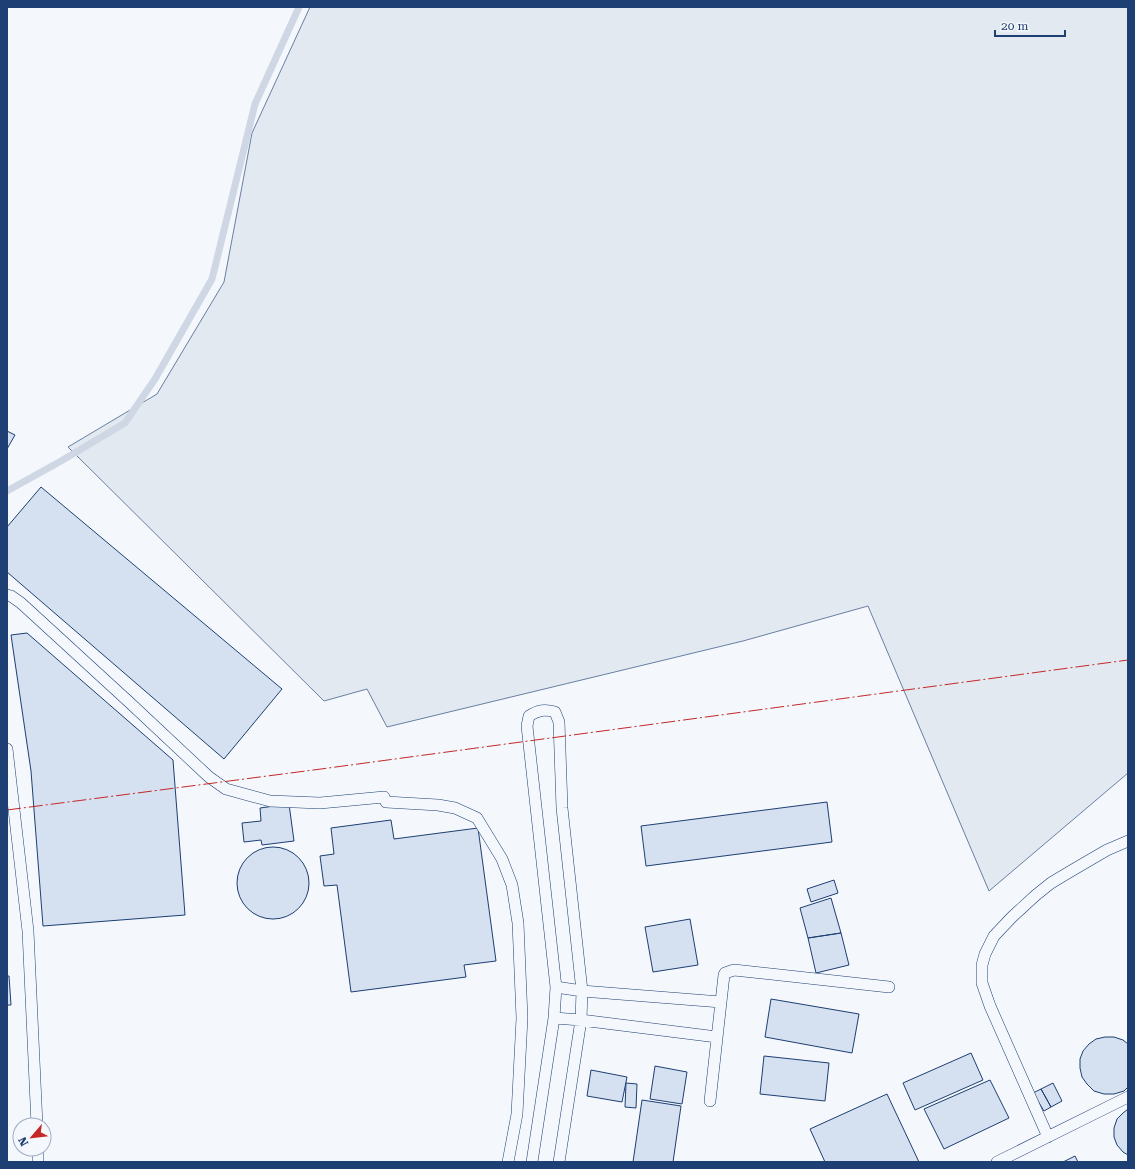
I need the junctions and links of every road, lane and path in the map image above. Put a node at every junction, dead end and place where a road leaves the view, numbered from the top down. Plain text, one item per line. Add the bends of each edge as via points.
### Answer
1 (7, 596) edge
2 (7, 749) edge
3 (1128, 841) edge
4 (556, 987) junction
5 (890, 987) dead end
6 (582, 991) junction
7 (721, 1002) junction
8 (554, 1018) junction
9 (581, 1020) junction
10 (717, 1037) junction
11 (1128, 1097) edge
12 (710, 1100) dead end
13 (37, 1117) edge
14 (1048, 1137) junction
15 (508, 1162) edge
16 (532, 1162) edge
17 (559, 1162) edge
18 (997, 1162) edge

1 - 15 lane via 21,603 209,777 226,789 270,801 320,803 384,797 386,802 455,808 477,818 502,859 512,885 518,923 522,1026 517,1114
2 - 13 lane via 28,931
3 - 14 lane via 1071,871 1036,895 994,936 982,965 982,983 990,1006
4 - 6 lane
4 - 6 lane via 527,726 529,716 547,710 555,712 559,722 562,808
4 - 8 lane
5 - 7 lane via 734,970 724,975
6 - 7 lane
6 - 9 lane
7 - 10 lane
8 - 9 lane
8 - 16 lane
9 - 10 lane
9 - 17 lane
10 - 12 lane
11 - 14 lane
14 - 18 lane

